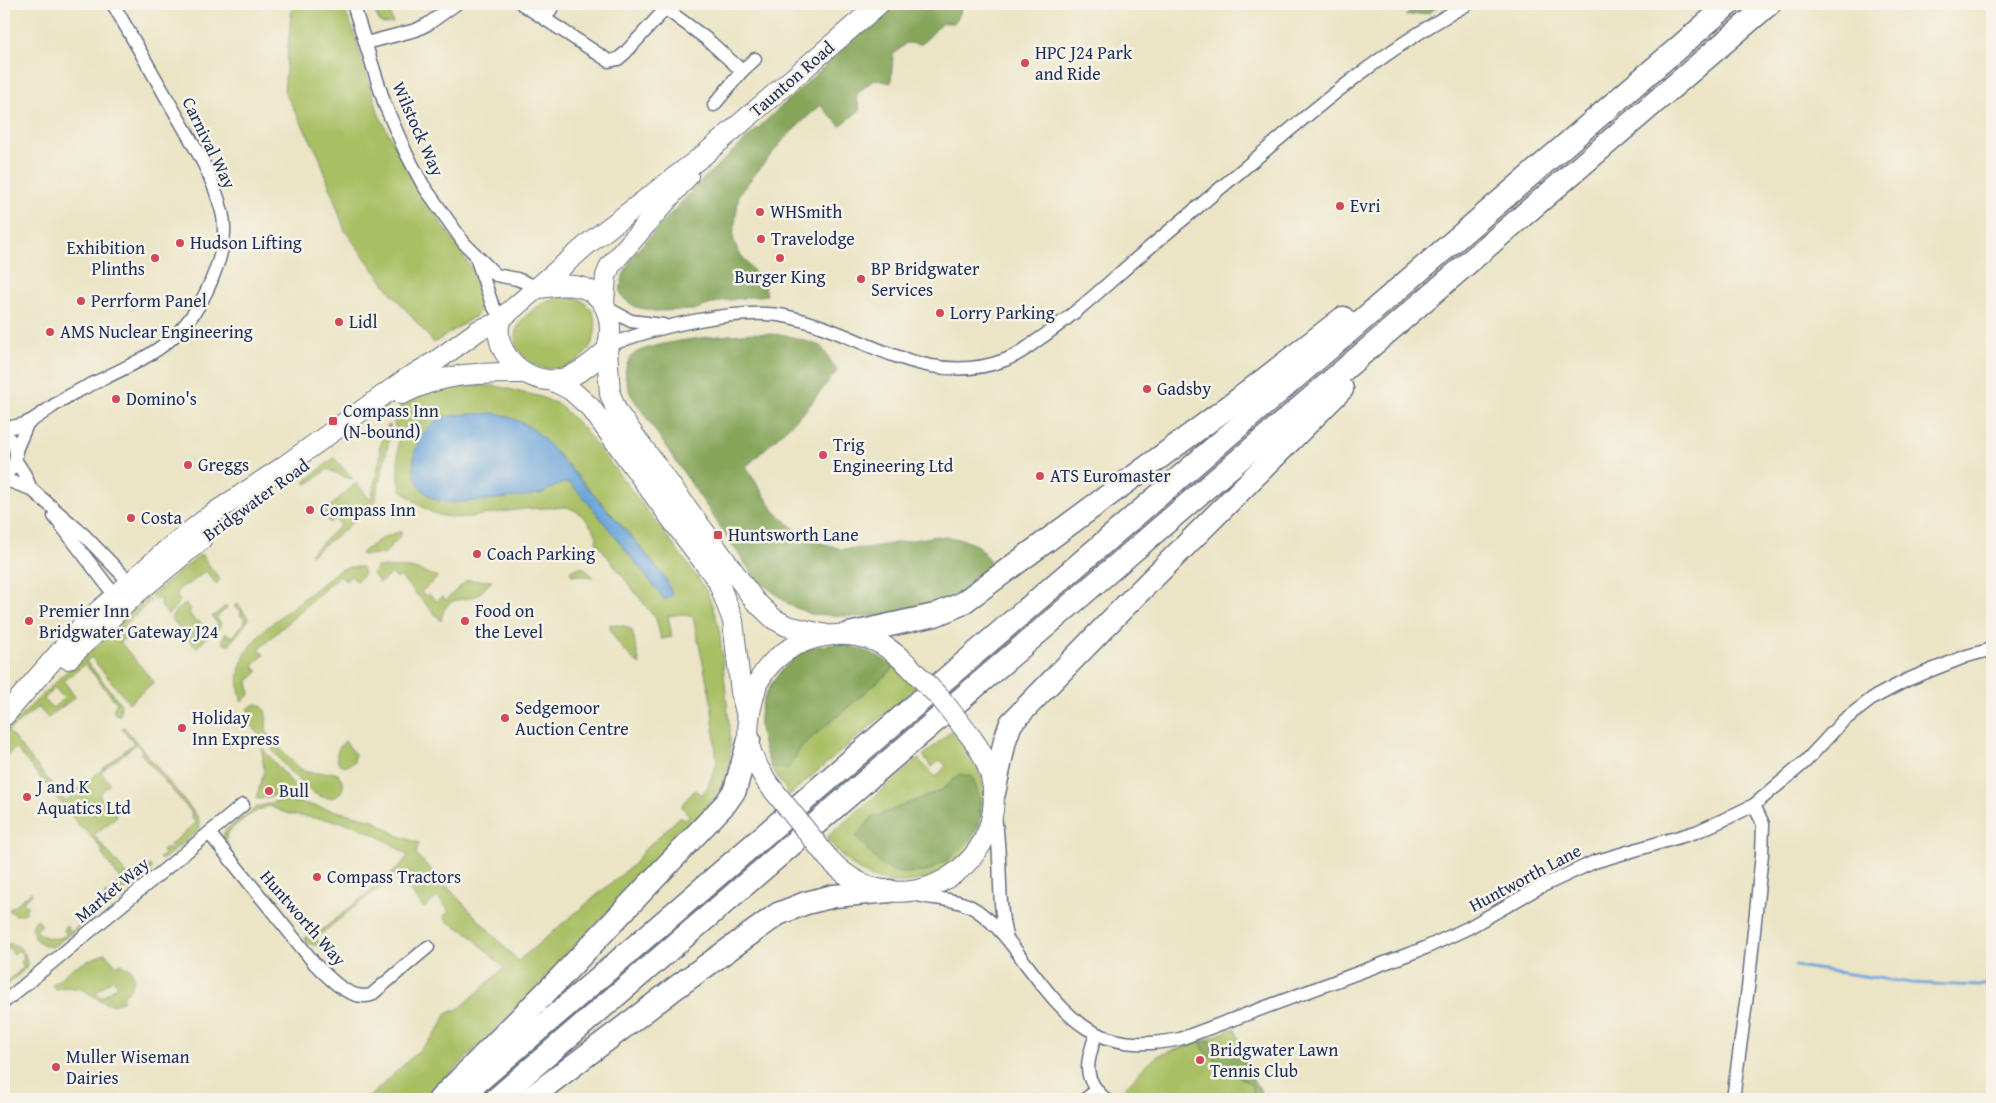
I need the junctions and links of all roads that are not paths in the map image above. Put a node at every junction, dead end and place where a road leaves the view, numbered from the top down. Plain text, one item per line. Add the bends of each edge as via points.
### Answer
1 (113, 4) edge
2 (352, 4) edge
3 (456, 4) edge
4 (522, 4) edge
5 (554, 4) edge
6 (879, 4) edge
7 (1468, 4) edge
8 (1729, 4) edge
9 (1770, 4) edge
10 (668, 6) edge
11 (545, 19) junction
12 (366, 43) junction
13 (755, 59) dead end
14 (742, 71) junction
15 (714, 104) dead end
16 (706, 154) junction
17 (476, 256) junction
18 (1422, 267) junction
19 (539, 288) junction
20 (605, 305) junction
21 (500, 320) junction
22 (670, 326) junction
23 (1383, 338) junction
24 (608, 348) junction
25 (526, 373) junction
26 (552, 381) junction
27 (28, 422) junction
28 (4, 429) edge
29 (4, 435) edge
30 (16, 456) junction
31 (4, 477) edge
32 (36, 494) junction
33 (134, 587) junction
34 (119, 600) junction
35 (849, 634) junction
36 (826, 635) junction
37 (1992, 650) edge
38 (4, 716) edge
39 (748, 730) junction
40 (993, 801) junction
41 (1754, 805) junction
42 (243, 806) dead end
43 (209, 833) junction
44 (898, 892) junction
45 (1006, 938) junction
46 (428, 946) dead end
47 (4, 1002) edge
48 (1096, 1034) junction
49 (1100, 1095) edge
50 (440, 1099) edge
51 (458, 1099) edge
52 (496, 1099) edge
53 (529, 1099) edge
54 (1085, 1099) edge
55 (1733, 1099) edge

1 - 27 street, Carnival Way via 213,182 223,214 220,258 201,303 185,327 164,346 72,394
2 - 12 street, Wilstock Way
3 - 12 street via 416,30
4 - 11 street
5 - 11 street
6 - 16 main road, Taunton Road
7 - 22 street via 1390,51 1346,84 1053,330 1005,360 960,369 930,367 888,354 824,327 780,315 719,318
8 - 18 highway
9 - 23 highway
10 - 11 street via 625,53 609,61
10 - 14 street
12 - 17 street, Wilstock Way via 385,104 422,185
13 - 14 street
14 - 15 street
16 - 19 main road, Taunton Road via 589,243
16 - 20 main road, Taunton Road via 610,266 606,276
17 - 19 street, Wilstock Way via 496,275
17 - 21 street, Wilstock Way
18 - 35 highway via 1367,300 1239,399 961,604 936,615
18 - 51 highway
19 - 20 main road via 576,286 595,294
19 - 21 main road
20 - 22 street via 631,321
20 - 24 main road via 610,322
21 - 25 main road via 503,350 514,365
21 - 33 main road, Bridgwater Road via 478,330 218,510 170,547
22 - 24 street via 633,335
23 - 40 highway via 1341,391 1011,723
23 - 52 highway
24 - 26 main road via 580,371
24 - 36 main road via 610,394 618,412 755,601 787,626
25 - 26 main road
25 - 33 main road, Bridgwater Road via 450,376 421,384 399,396
26 - 39 main road via 571,390 591,408 718,581 733,621
27 - 28 street, Carnival Way
27 - 30 street
29 - 30 street via 13,444
30 - 31 street
30 - 32 street
31 - 32 street
32 - 33 street via 83,534
32 - 34 street
33 - 34 main road, Bridgwater Road
34 - 38 main road, Bridgwater Road via 85,622
35 - 36 main road
35 - 40 main road, bridge via 876,642 894,652 942,700 978,746 989,768
36 - 39 main road via 800,643 769,666 757,685
37 - 41 street, Huntworth Lane via 1934,669 1873,698
39 - 44 main road, bridge via 756,764 767,782 828,858 847,876 867,886
39 - 50 highway via 735,790 726,804
40 - 44 main road via 989,827 969,863 938,884
40 - 45 street, Huntworth Lane via 998,830 1000,904
41 - 48 street, Huntworth Lane via 1696,832 1573,871 1425,948 1180,1039 1140,1044
41 - 55 street via 1763,824 1762,854
42 - 43 street, Market Way
43 - 46 street, Huntworth Way via 315,964 357,996 371,995
43 - 47 street, Market Way
44 - 45 street, Huntworth Lane via 971,906
44 - 53 highway via 834,896 806,902 778,914
45 - 48 street, Huntworth Lane via 1068,1014
48 - 49 street via 1087,1067 1090,1083
49 - 54 street

